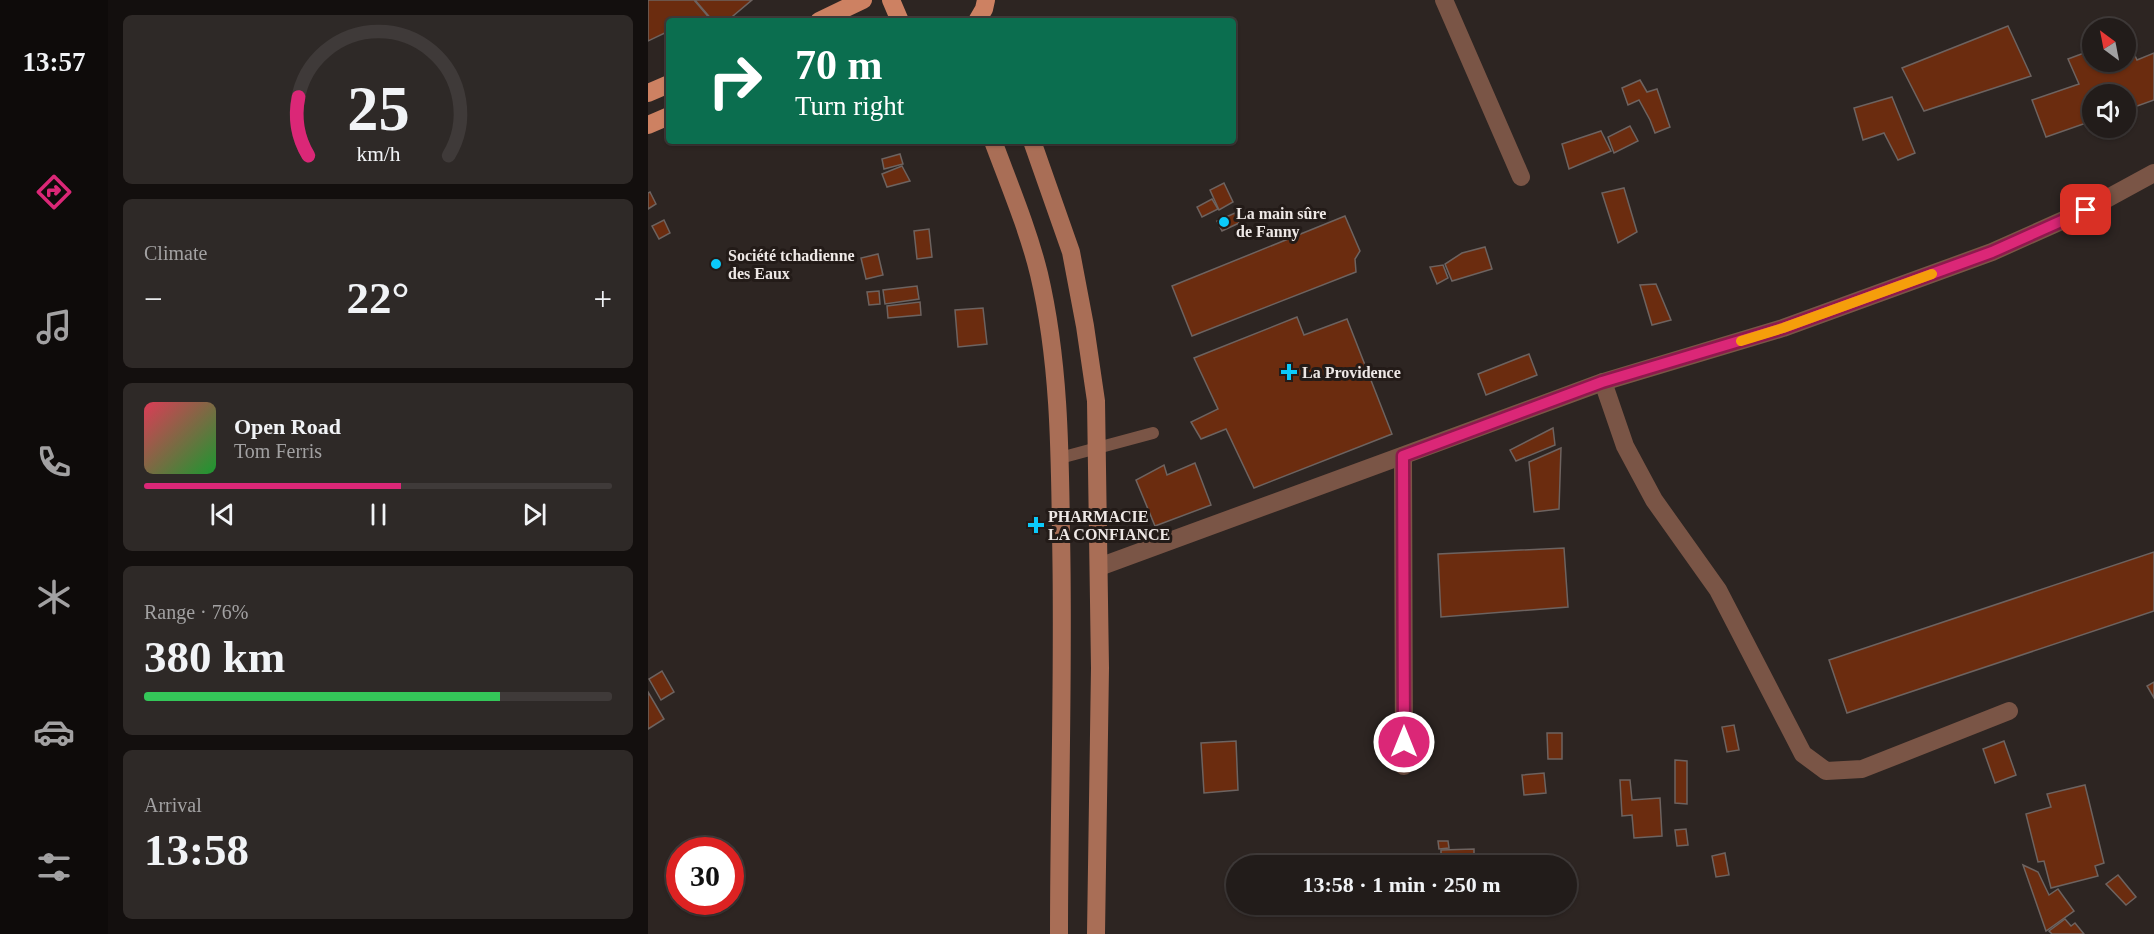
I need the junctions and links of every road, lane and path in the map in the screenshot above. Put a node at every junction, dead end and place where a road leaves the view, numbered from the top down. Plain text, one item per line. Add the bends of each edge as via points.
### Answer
1 (863, 0) edge
2 (891, 0) edge
3 (986, 0) edge
4 (1444, 0) edge
5 (825, 18) edge
6 (899, 18) edge
7 (980, 18) edge
8 (666, 85) edge
9 (648, 93) edge
10 (666, 117) edge
11 (648, 125) edge
12 (994, 144) edge
13 (1033, 144) edge
14 (2154, 173) edge
15 (1521, 177) dead end
16 (1602, 382) junction
17 (1153, 433) dead end
18 (1098, 448) junction
19 (1403, 456) junction
20 (1060, 458) junction
21 (1099, 567) junction
22 (2010, 711) dead end
23 (1404, 766) dead end
24 (1059, 934) edge
25 (1095, 934) edge

1 - 5 main road
2 - 6 main road
3 - 7 main road
4 - 15 street
8 - 9 main road
10 - 11 main road
12 - 20 street via 1038,273 1053,359
13 - 18 street via 1071,252 1096,401
14 - 16 street via 2086,210 1992,252 1783,328
16 - 19 street
16 - 22 street via 1625,446 1654,500 1718,590 1803,754 1826,771 1862,769
17 - 18 lane
18 - 20 lane
18 - 21 street
19 - 21 street
19 - 23 street
20 - 24 street
21 - 25 street

